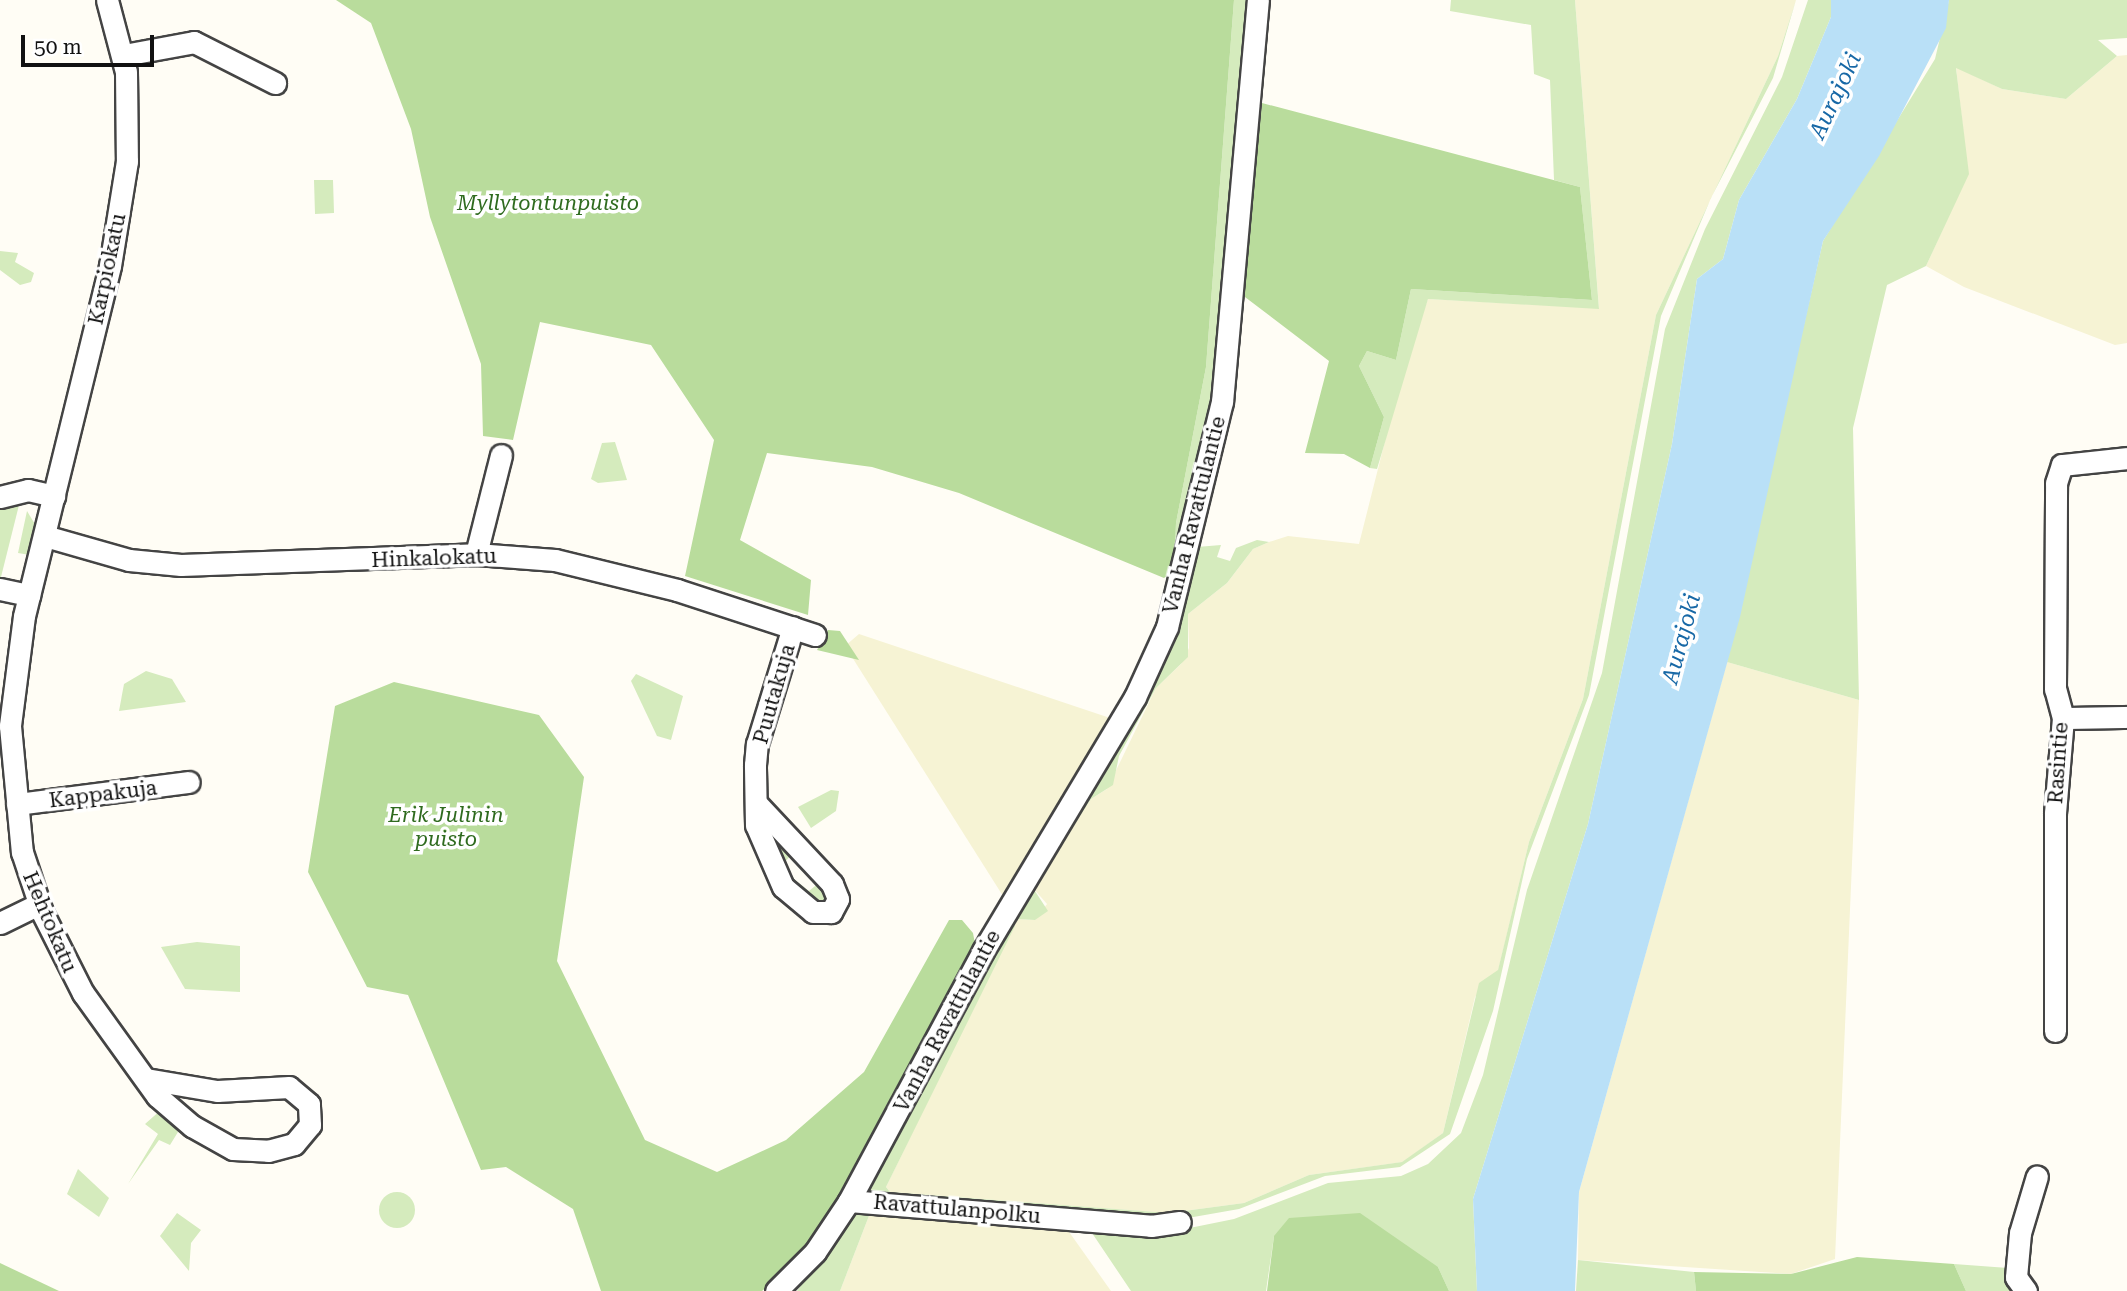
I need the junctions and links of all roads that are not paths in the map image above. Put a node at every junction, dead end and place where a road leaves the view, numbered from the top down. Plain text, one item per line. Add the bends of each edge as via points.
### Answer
1 (107, 0) edge
2 (1258, 0) edge
3 (124, 55) junction
4 (275, 83) dead end
5 (501, 455) dead end
6 (2127, 458) edge
7 (54, 496) junction
8 (0, 497) edge
9 (45, 536) junction
10 (476, 554) junction
11 (0, 589) edge
12 (29, 595) junction
13 (793, 627) junction
14 (815, 635) dead end
15 (2127, 717) edge
16 (2063, 718) junction
17 (189, 782) dead end
18 (756, 803) junction
19 (17, 804) junction
20 (39, 904) junction
21 (0, 923) edge
22 (2055, 1031) dead end
23 (146, 1079) junction
24 (2037, 1176) dead end
25 (849, 1201) junction
26 (1180, 1223) dead end
27 (776, 1291) edge
28 (2026, 1291) edge

1 - 3 street, Karpiokatu
2 - 25 street, Vanha Ravattulantie via 1222,402 1167,627 1135,696 983,951
3 - 4 street via 194,42
3 - 7 street, Karpiokatu via 130,131 120,211
5 - 10 street
6 - 16 street, Rasintie via 2072,461 2062,465 2056,483 2055,689
7 - 8 street via 28,490
7 - 9 street, Karpiokatu
9 - 10 street, Hinkalokatu via 129,560 181,565
9 - 12 street, Hehtokatu
10 - 13 street, Hinkalokatu via 601,569
11 - 12 street
12 - 19 street, Hehtokatu via 10,726
13 - 14 street, Hinkalokatu
13 - 18 street, Puutakuja via 760,732
15 - 16 street
16 - 22 street, Rasintie via 2056,768
17 - 19 street, Kappakuja
18 - 18 street, Puutakuja via 758,838 775,876 803,906 831,912 838,899 832,884
19 - 20 street, Hehtokatu
20 - 21 street
20 - 23 street, Hehtokatu via 83,993
23 - 23 street, Hehtokatu via 217,1091 289,1087 306,1098 310,1125 293,1144 268,1151 233,1149 191,1126
24 - 28 street via 2020,1233 2016,1277
25 - 26 street, Ravattulanpolku via 1151,1226
25 - 27 street, Ravattulanpolku via 822,1244

